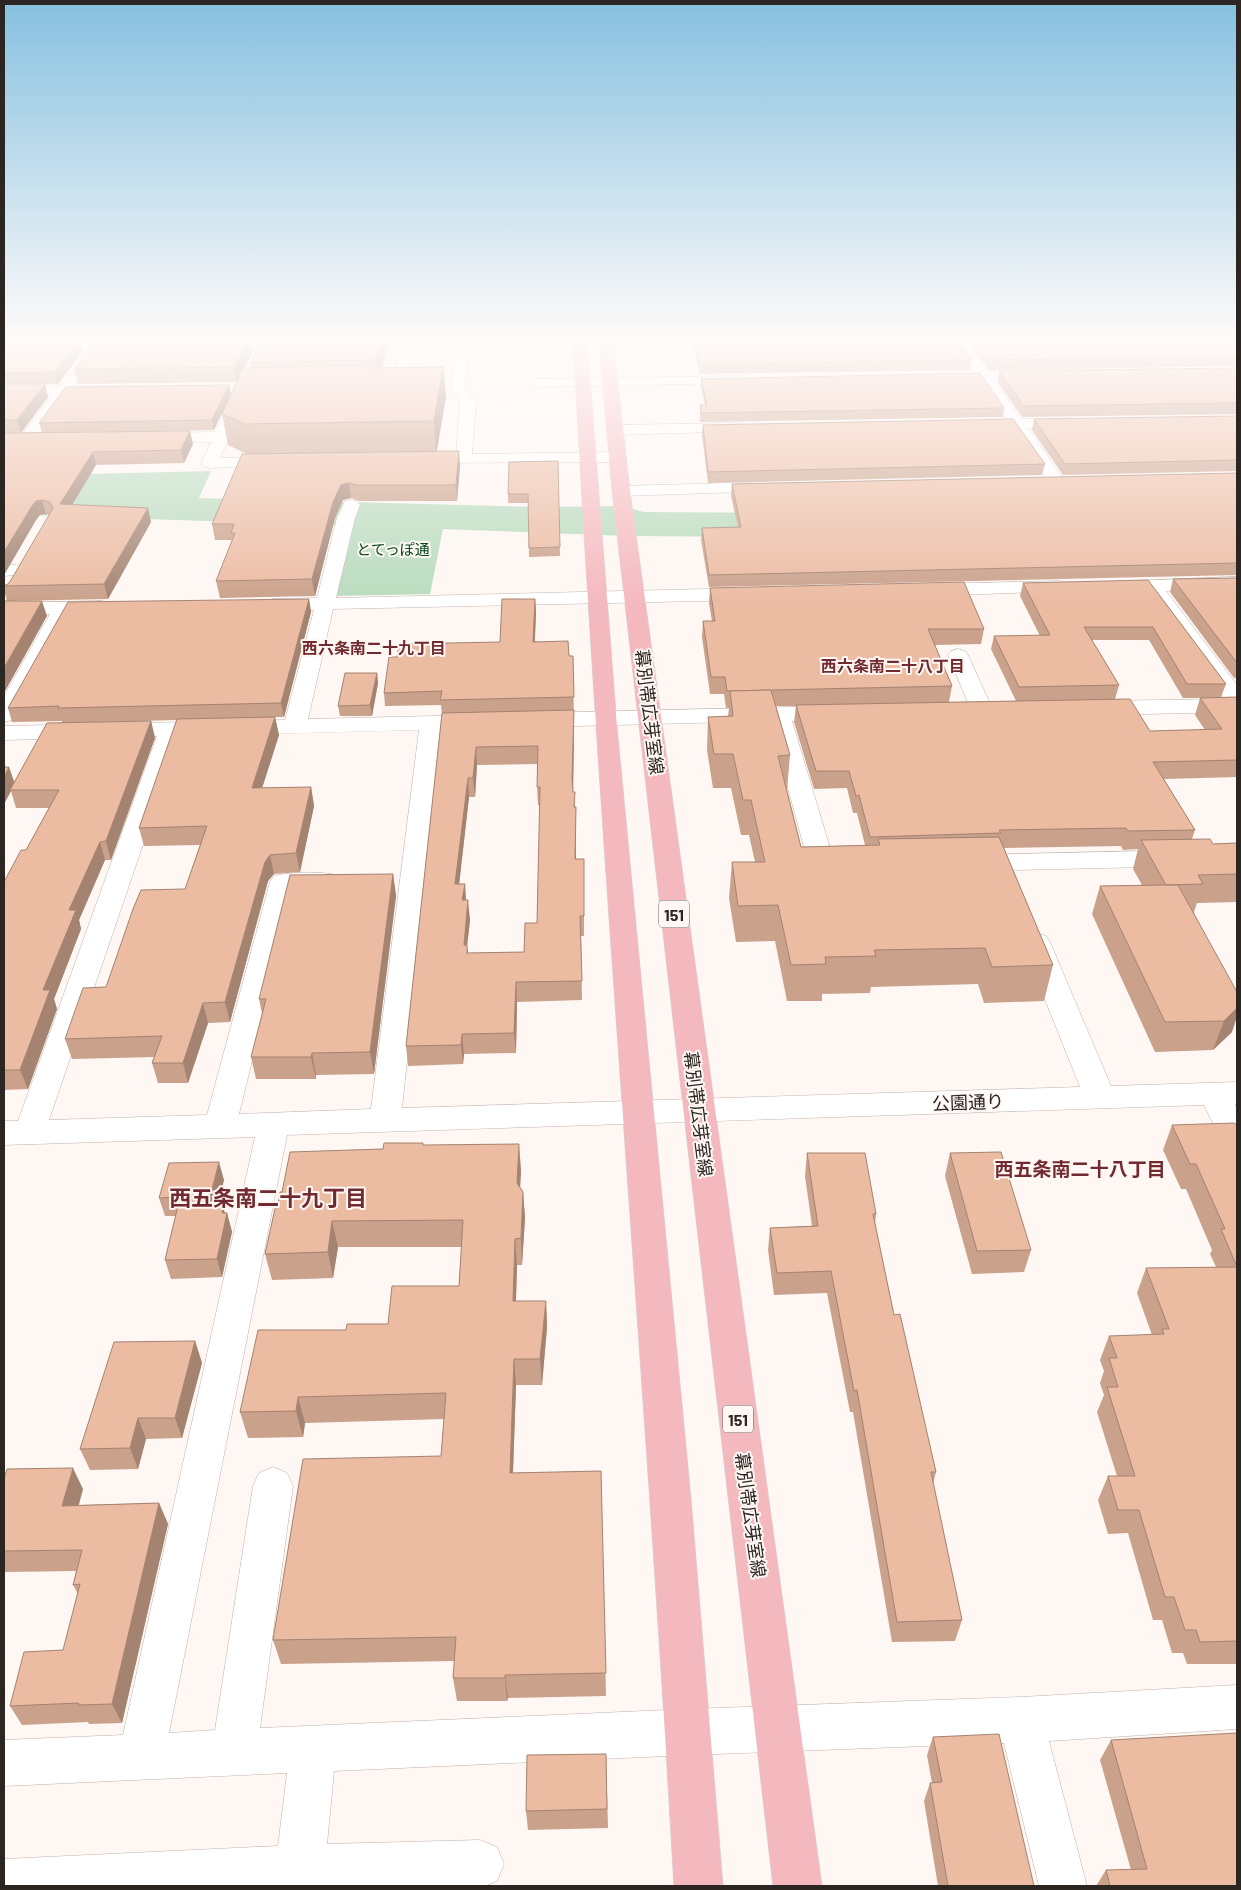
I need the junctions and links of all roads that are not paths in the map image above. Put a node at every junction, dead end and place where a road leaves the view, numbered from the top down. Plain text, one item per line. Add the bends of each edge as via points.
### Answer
1 (29, 428) edge
2 (225, 428) edge
3 (466, 428) edge
4 (586, 428) edge
5 (738, 428) edge
6 (1019, 428) edge
7 (615, 430) joint
8 (221, 437) junction
9 (143, 438) edge
10 (45, 440) edge
11 (588, 457) junction
12 (618, 457) junction
13 (464, 459) junction
14 (405, 460) edge
15 (287, 462) edge
16 (1056, 480) junction
17 (1075, 480) edge
18 (1036, 481) edge
19 (789, 487) edge
20 (621, 491) junction
21 (351, 505) dead end
22 (1237, 583) edge
23 (1152, 585) junction
24 (914, 590) edge
25 (764, 593) edge
26 (635, 596) junction
27 (597, 598) junction
28 (325, 604) junction
29 (257, 605) edge
30 (121, 607) edge
31 (63, 608) junction
32 (4, 609) edge
33 (958, 655) dead end
34 (1237, 700) edge
35 (1237, 705) edge
36 (1080, 708) edge
37 (982, 710) edge
38 (856, 712) edge
39 (779, 714) junction
40 (4, 715) edge
41 (651, 718) junction
42 (606, 719) junction
43 (431, 723) junction
44 (295, 726) junction
45 (171, 730) junction
46 (4, 733) edge
47 (1237, 857) edge
48 (1003, 862) junction
49 (946, 863) edge
50 (860, 865) edge
51 (414, 879) junction
52 (348, 880) edge
53 (386, 880) edge
54 (1014, 889) edge
55 (1026, 916) edge
56 (1226, 1093) edge
57 (1100, 1097) junction
58 (699, 1110) junction
59 (637, 1112) junction
60 (385, 1121) junction
61 (273, 1124) junction
62 (220, 1126) junction
63 (16, 1133) edge
64 (1237, 1141) edge
65 (273, 1486) dead end
66 (1237, 1706) edge
67 (1021, 1720) junction
68 (779, 1728) junction
69 (690, 1732) junction
70 (313, 1750) junction
71 (234, 1753) junction
72 (141, 1756) junction
73 (4, 1763) edge
74 (480, 1864) dead end
75 (299, 1878) edge
76 (4, 1884) edge
77 (700, 1886) edge
78 (798, 1886) edge
79 (1063, 1886) edge

1 - 10 street via 18,440
2 - 8 street
3 - 13 street
4 - 11 main road
5 - 7 street
6 - 16 street
7 - 12 main road, 幕別帯広芽室線 / 151
8 - 9 street
8 - 15 street via 209,464
11 - 12 street
11 - 13 street
11 - 27 main road
12 - 20 main road, 幕別帯広芽室線 / 151
13 - 14 street
16 - 17 street
16 - 18 street
19 - 20 street
20 - 26 main road, 幕別帯広芽室線 / 151
21 - 28 street
22 - 23 street
23 - 24 street
23 - 34 street
25 - 26 street
26 - 27 street
26 - 41 main road, 幕別帯広芽室線 / 151
27 - 28 street
27 - 42 main road
28 - 29 street
28 - 44 street
30 - 31 street
31 - 32 street
31 - 40 street
33 - 37 street
35 - 36 street
38 - 39 street
39 - 41 street
39 - 50 street via 822,866
41 - 42 street
41 - 58 main road, 幕別帯広芽室線 / 151
42 - 43 street
42 - 59 main road
43 - 44 street
43 - 51 street
44 - 45 street
45 - 46 street
45 - 63 street
47 - 48 street
48 - 49 street
48 - 54 street
51 - 53 street
51 - 60 street
52 - 62 street via 283,882
55 - 57 street
56 - 57 street, 公園通り
56 - 64 street
57 - 58 street, 公園通り
58 - 59 street, 公園通り
58 - 68 main road, 幕別帯広芽室線 / 151
59 - 60 street, 公園通り
59 - 69 main road
60 - 61 street, 公園通り
61 - 62 street, 公園通り
61 - 72 street
62 - 63 street, 公園通り
65 - 71 street
66 - 67 street
67 - 68 street
67 - 79 street
68 - 69 street
68 - 78 main road, 幕別帯広芽室線 / 151
69 - 70 street
69 - 77 main road
70 - 71 street
70 - 75 street
71 - 72 street
72 - 73 street
74 - 75 street
75 - 76 street

